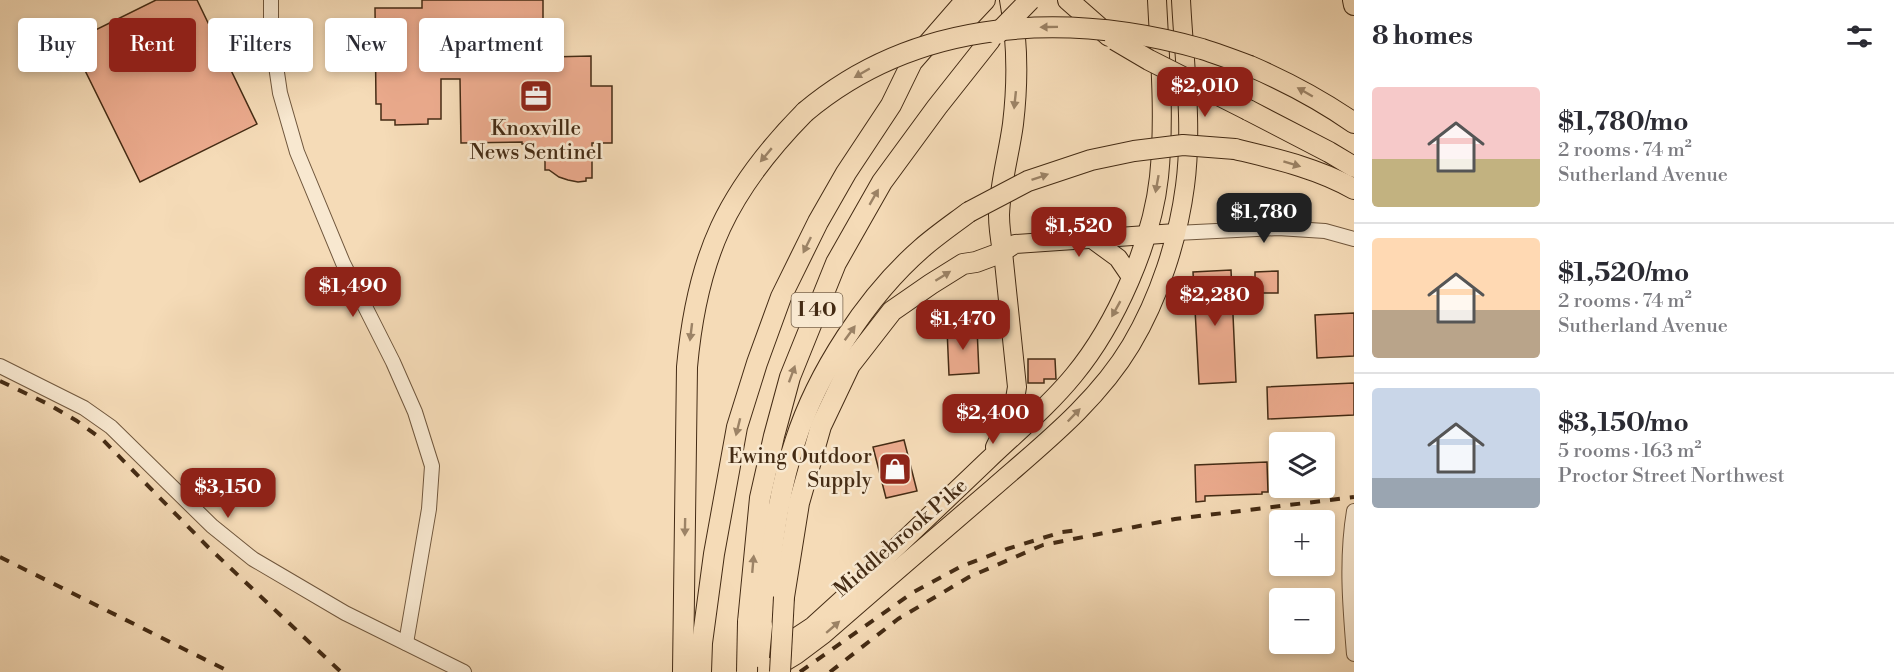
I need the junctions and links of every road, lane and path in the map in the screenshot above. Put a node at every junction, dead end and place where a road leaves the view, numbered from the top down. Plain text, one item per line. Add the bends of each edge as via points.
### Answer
1 (271, 0) edge
2 (1010, 0) edge
3 (1030, 0) edge
4 (1068, 0) edge
5 (1156, 0) edge
6 (1181, 0) edge
7 (1353, 0) edge
8 (978, 1) edge
9 (1354, 5) edge
10 (1354, 123) edge
11 (1354, 167) edge
12 (1354, 189) edge
13 (1176, 233) junction
14 (1146, 236) junction
15 (1092, 239) junction
16 (1354, 239) edge
17 (1003, 252) junction
18 (1131, 278) junction
19 (0, 366) edge
20 (1042, 411) junction
21 (989, 459) junction
22 (996, 485) junction
23 (1354, 511) edge
24 (887, 568) junction
25 (755, 625) junction
26 (693, 641) junction
27 (406, 643) junction
28 (1354, 654) edge
29 (464, 672) edge
30 (683, 672) edge
31 (701, 672) edge
32 (745, 672) edge
33 (757, 672) edge
34 (768, 672) edge
35 (780, 672) edge

1 - 27 street via 271,32 280,93 297,152 343,263 415,412 432,466 428,520
2 -> 17 highway via 1016,31 1017,79 999,216
25 -> 3 highway, I 40, bridge via 759,498 790,377 836,263 882,182 937,107 990,40
4 - 11 highway, bridge via 1115,40
5 -> 14 main road, Middlebrook Pike via 1162,100 1159,178
6 - 13 main road, Middlebrook Pike via 1187,130 1185,186
7 - 9 highway
8 -> 26 highway, I 40 via 891,105 846,173 781,297 737,427 714,554
10 -> 26 highway, bridge via 1294,85 1204,50 1140,35 1063,27 1020,28 939,41 880,62 822,97 785,132 734,200 706,261 697,296 687,367
25 -> 12 highway, bridge via 794,442 836,351 884,286 922,248 969,212 1029,181 1090,160 1183,145 1236,149 1335,178
13 - 14 main road
13 - 16 street via 1278,228 1325,231
22 -> 13 main road, Middlebrook Pike via 1098,390 1131,346 1156,294
14 - 15 main road
14 - 18 main road, Middlebrook Pike
15 - 17 main road via 1015,244
15 - 18 main road via 1118,258
17 - 21 main road via 1017,387 1013,411
35 -> 17 highway, bridge via 784,597 799,503 821,426 850,365 892,311 963,264
18 -> 20 main road, Middlebrook Pike via 1101,337 1075,375
19 - 27 street via 84,408 111,427 212,526 253,559
20 - 21 main road, Middlebrook Pike
20 - 22 main road via 1029,436 995,470
21 - 24 main road, Middlebrook Pike
22 - 24 main road, Middlebrook Pike
23 - 28 street via 1349,586
24 - 32 main road, Middlebrook Pike via 813,626
34 -> 24 main road, Middlebrook Pike via 824,634
25 - 32 highway, I 40, bridge
25 - 33 highway, bridge
26 - 30 highway
26 - 31 highway, I 40
27 - 29 street

